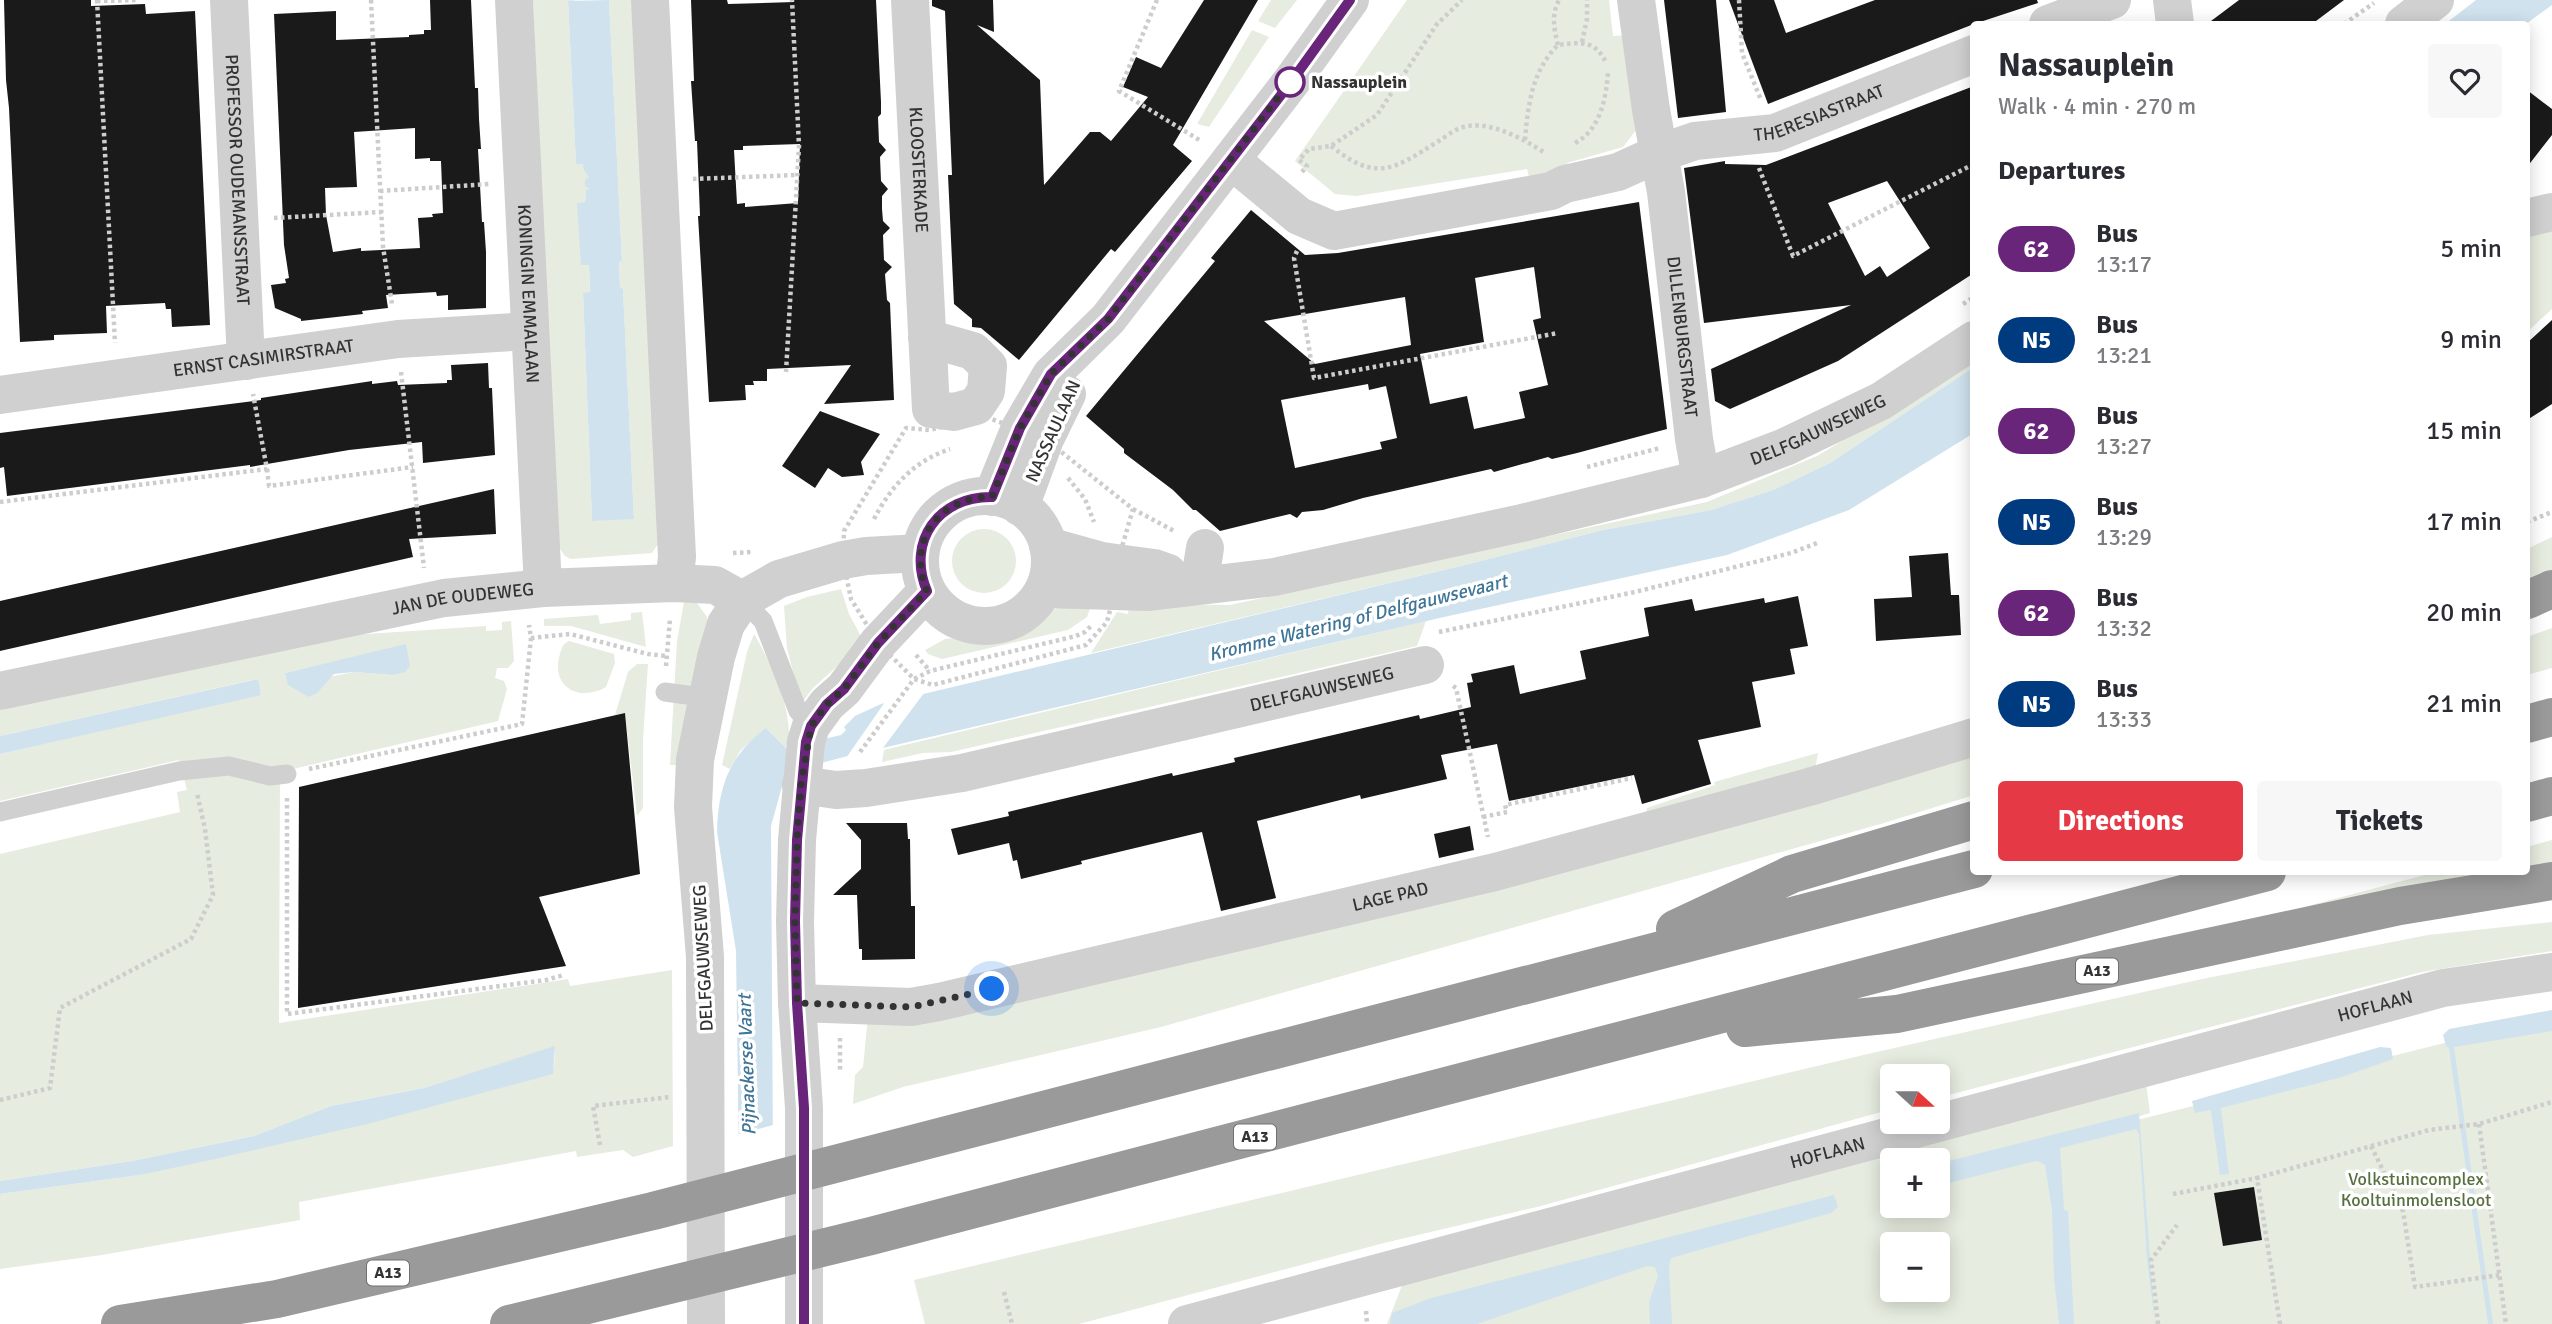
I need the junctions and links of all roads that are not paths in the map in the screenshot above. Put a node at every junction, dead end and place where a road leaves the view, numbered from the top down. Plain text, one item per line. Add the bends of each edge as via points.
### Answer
1 (229, 0) edge
2 (514, 0) edge
3 (650, 0) edge
4 (910, 0) edge
5 (1350, 0) edge
6 (1636, 0) edge
7 (2112, 0) edge
8 (2172, 0) edge
9 (2435, 0) edge
10 (2056, 21) edge
11 (2175, 21) edge
12 (2408, 21) edge
13 (1970, 56) edge
14 (1660, 153) junction
15 (1231, 160) junction
16 (2552, 212) edge
17 (2530, 217) edge
18 (1963, 326) edge
19 (530, 331) junction
20 (927, 338) dead end
21 (246, 361) junction
22 (0, 395) edge
23 (1701, 479) junction
24 (1006, 502) junction
25 (1048, 546) junction
26 (1123, 552) junction
27 (920, 553) junction
28 (674, 583) junction
29 (534, 589) junction
30 (1044, 589) junction
31 (2552, 589) edge
32 (2530, 599) edge
33 (742, 600) junction
34 (937, 603) junction
35 (1424, 665) road end
36 (0, 691) edge
37 (665, 692) dead end
38 (709, 698) junction
39 (2552, 717) edge
40 (2530, 722) edge
41 (1970, 738) edge
42 (805, 755) junction
43 (287, 774) road end
44 (2552, 796) edge
45 (2530, 802) edge
46 (0, 812) edge
47 (1970, 821) edge
48 (1970, 870) edge
49 (2256, 875) edge
50 (2552, 881) edge
51 (1591, 969) junction
52 (2552, 972) edge
53 (797, 1003) junction
54 (1639, 1037) junction
55 (120, 1324) edge
56 (509, 1324) edge
57 (706, 1324) edge
58 (804, 1324) edge
59 (1187, 1324) edge

1 - 21 street, PROFESSOR OUDEMANSSTRAAT
2 - 19 street, KONINGIN EMMALAAN
3 - 28 street via 677,557
4 - 20 street, KLOOSTERKADE
5 - 15 street
6 - 14 street
7 - 10 street
8 - 11 street
9 - 12 street
13 - 14 street, THERESIASTRAAT via 1765,135 1695,141
14 - 15 street via 1618,172 1547,192 1334,231 1311,222
14 - 23 street, DILLENBURGSTRAAT
15 - 24 street, NASSAULAAN via 1108,319 1051,374
16 - 17 street
18 - 23 street, DELFGAUWSEWEG via 1881,401 1784,447
19 - 21 street, ERNST CASIMIRSTRAAT via 398,339
19 - 29 street, KONINGIN EMMALAAN
21 - 22 street, ERNST CASIMIRSTRAAT
23 - 26 street, DELFGAUWSEWEG via 1273,578 1202,566 1149,592
24 - 25 street via 1038,524
24 - 27 street via 969,498 940,514
25 - 26 street, DELFGAUWSEWEG
25 - 30 street
26 - 30 street, DELFGAUWSEWEG
27 - 33 street via 843,560 779,579
27 - 34 street via 920,573
28 - 29 street, JAN DE OUDEWEG
28 - 33 street, JAN DE OUDEWEG via 715,585
29 - 36 street, JAN DE OUDEWEG via 428,600
30 - 34 street via 1023,613 1002,624 962,622
31 - 32 highway
33 - 38 street, DELFGAUWSEWEG via 726,624
33 - 42 lane via 763,621 798,710
34 - 42 street via 897,669 844,689 827,704
35 - 42 street, DELFGAUWSEWEG via 962,774 866,788 836,790
37 - 38 lane
38 - 57 street, DELFGAUWSEWEG via 695,760 693,807 705,957
39 - 40 highway
41 - 53 street, LAGE PAD via 1495,872 939,1002 911,1007
42 - 53 street via 795,908
43 - 46 lane via 229,766 192,770
44 - 45 highway
47 - 51 highway, A13 via 1792,874
48 - 51 highway, A13
49 - 54 highway, A13
50 - 54 highway, A13 via 2400,906 1897,1014
51 - 55 highway, A13 via 653,1211 277,1299
52 - 59 street, HOFLAAN via 2443,988
53 - 58 street via 804,1108
54 - 56 highway, A13 via 871,1236

